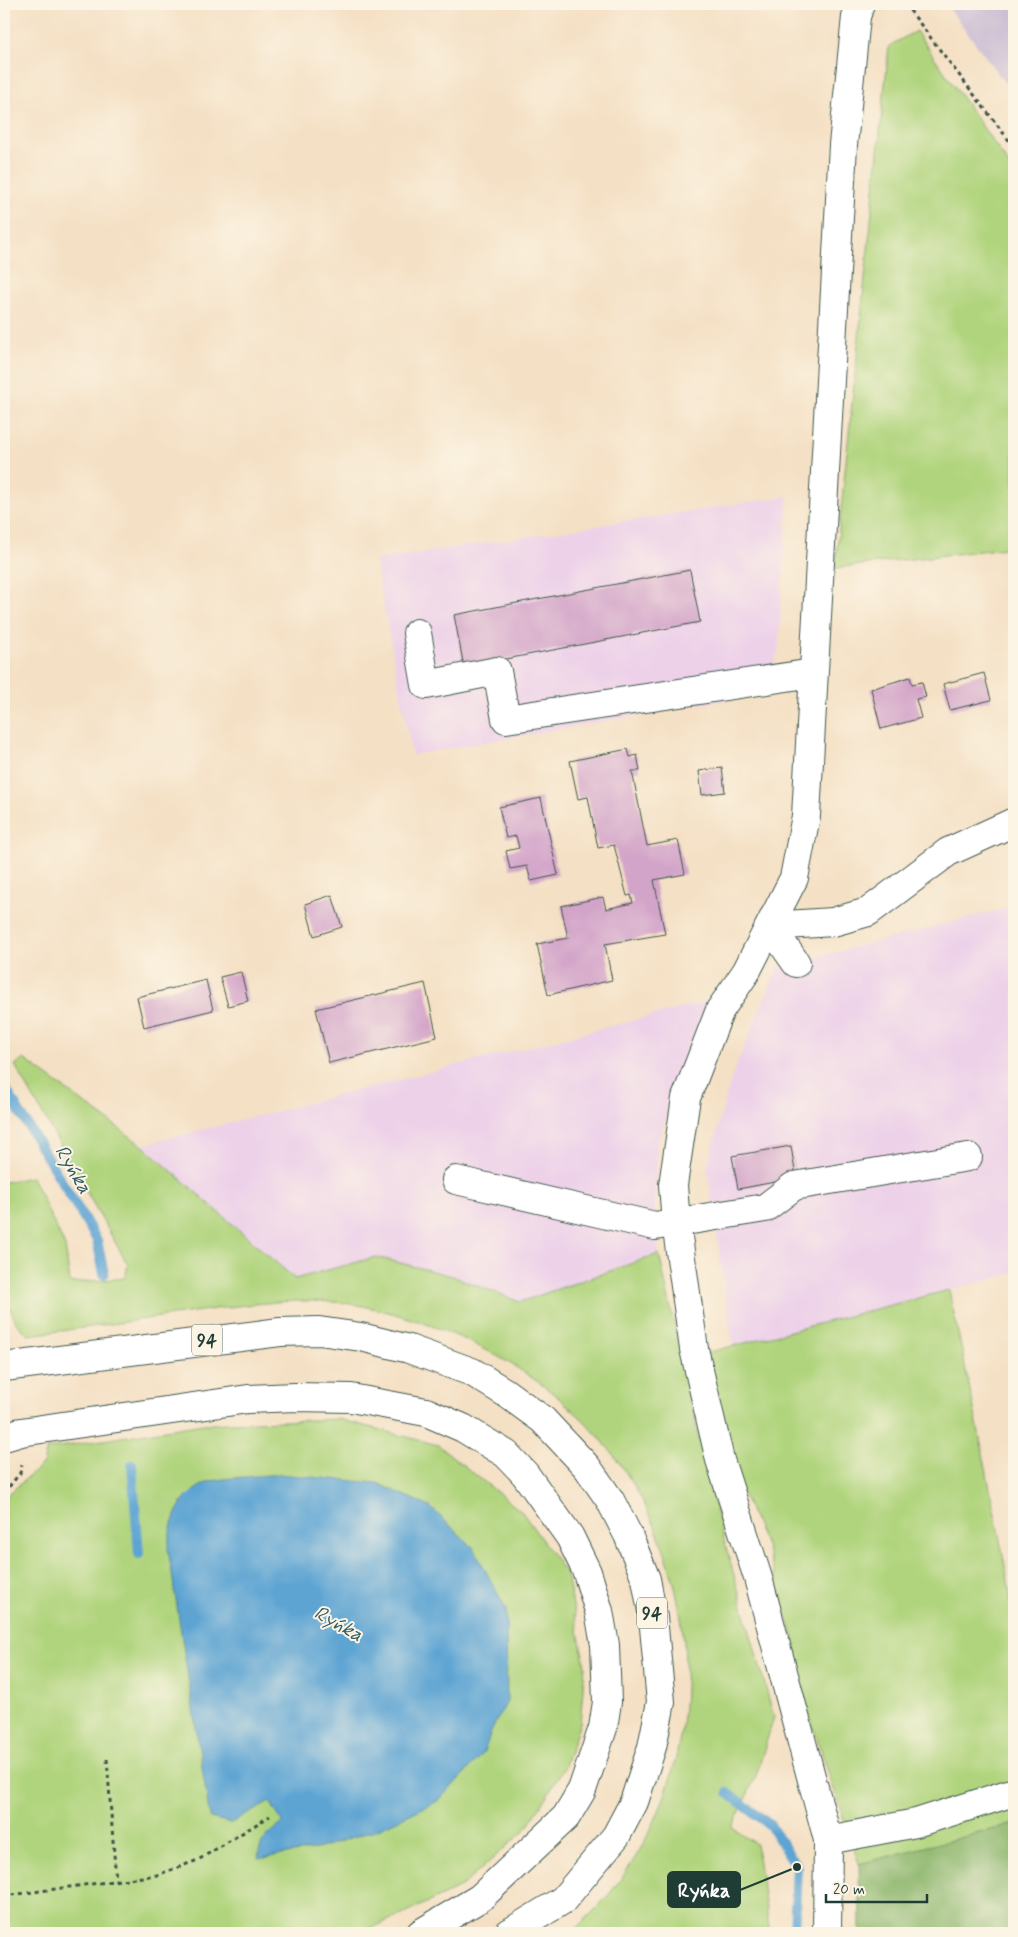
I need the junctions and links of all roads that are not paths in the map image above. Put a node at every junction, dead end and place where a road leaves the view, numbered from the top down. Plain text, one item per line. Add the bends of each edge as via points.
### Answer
1 (860, 4) edge
2 (417, 633) dead end
3 (813, 673) junction
4 (1014, 822) edge
5 (770, 926) junction
6 (796, 963) dead end
7 (968, 1157) dead end
8 (456, 1180) dead end
9 (676, 1223) junction
10 (4, 1367) edge
11 (4, 1437) edge
12 (1014, 1792) edge
13 (828, 1840) junction
14 (421, 1933) edge
15 (509, 1933) edge
16 (827, 1933) edge

1 - 3 main road via 843,145
2 - 3 main road via 426,685 497,671 506,719
3 - 5 main road via 809,771 800,849 794,878
4 - 5 main road via 948,852 868,912 833,922
5 - 6 main road
5 - 9 main road via 746,972 720,1010 686,1098 673,1185
7 - 9 main road via 794,1186 765,1208
8 - 9 main road via 655,1226
9 - 13 main road via 694,1349 720,1460 758,1578
10 - 15 main road, 94 via 280,1332 319,1331 361,1336 472,1372 543,1420 567,1444 610,1500 646,1579 653,1617 660,1702 652,1747 634,1802 616,1836 562,1900
11 - 14 main road via 248,1399 295,1396 350,1398 426,1412 463,1428 506,1454 525,1474 570,1537 587,1572 599,1611 605,1645 607,1702 603,1728 582,1790 566,1818 480,1898
12 - 13 main road via 916,1823
13 - 16 main road

